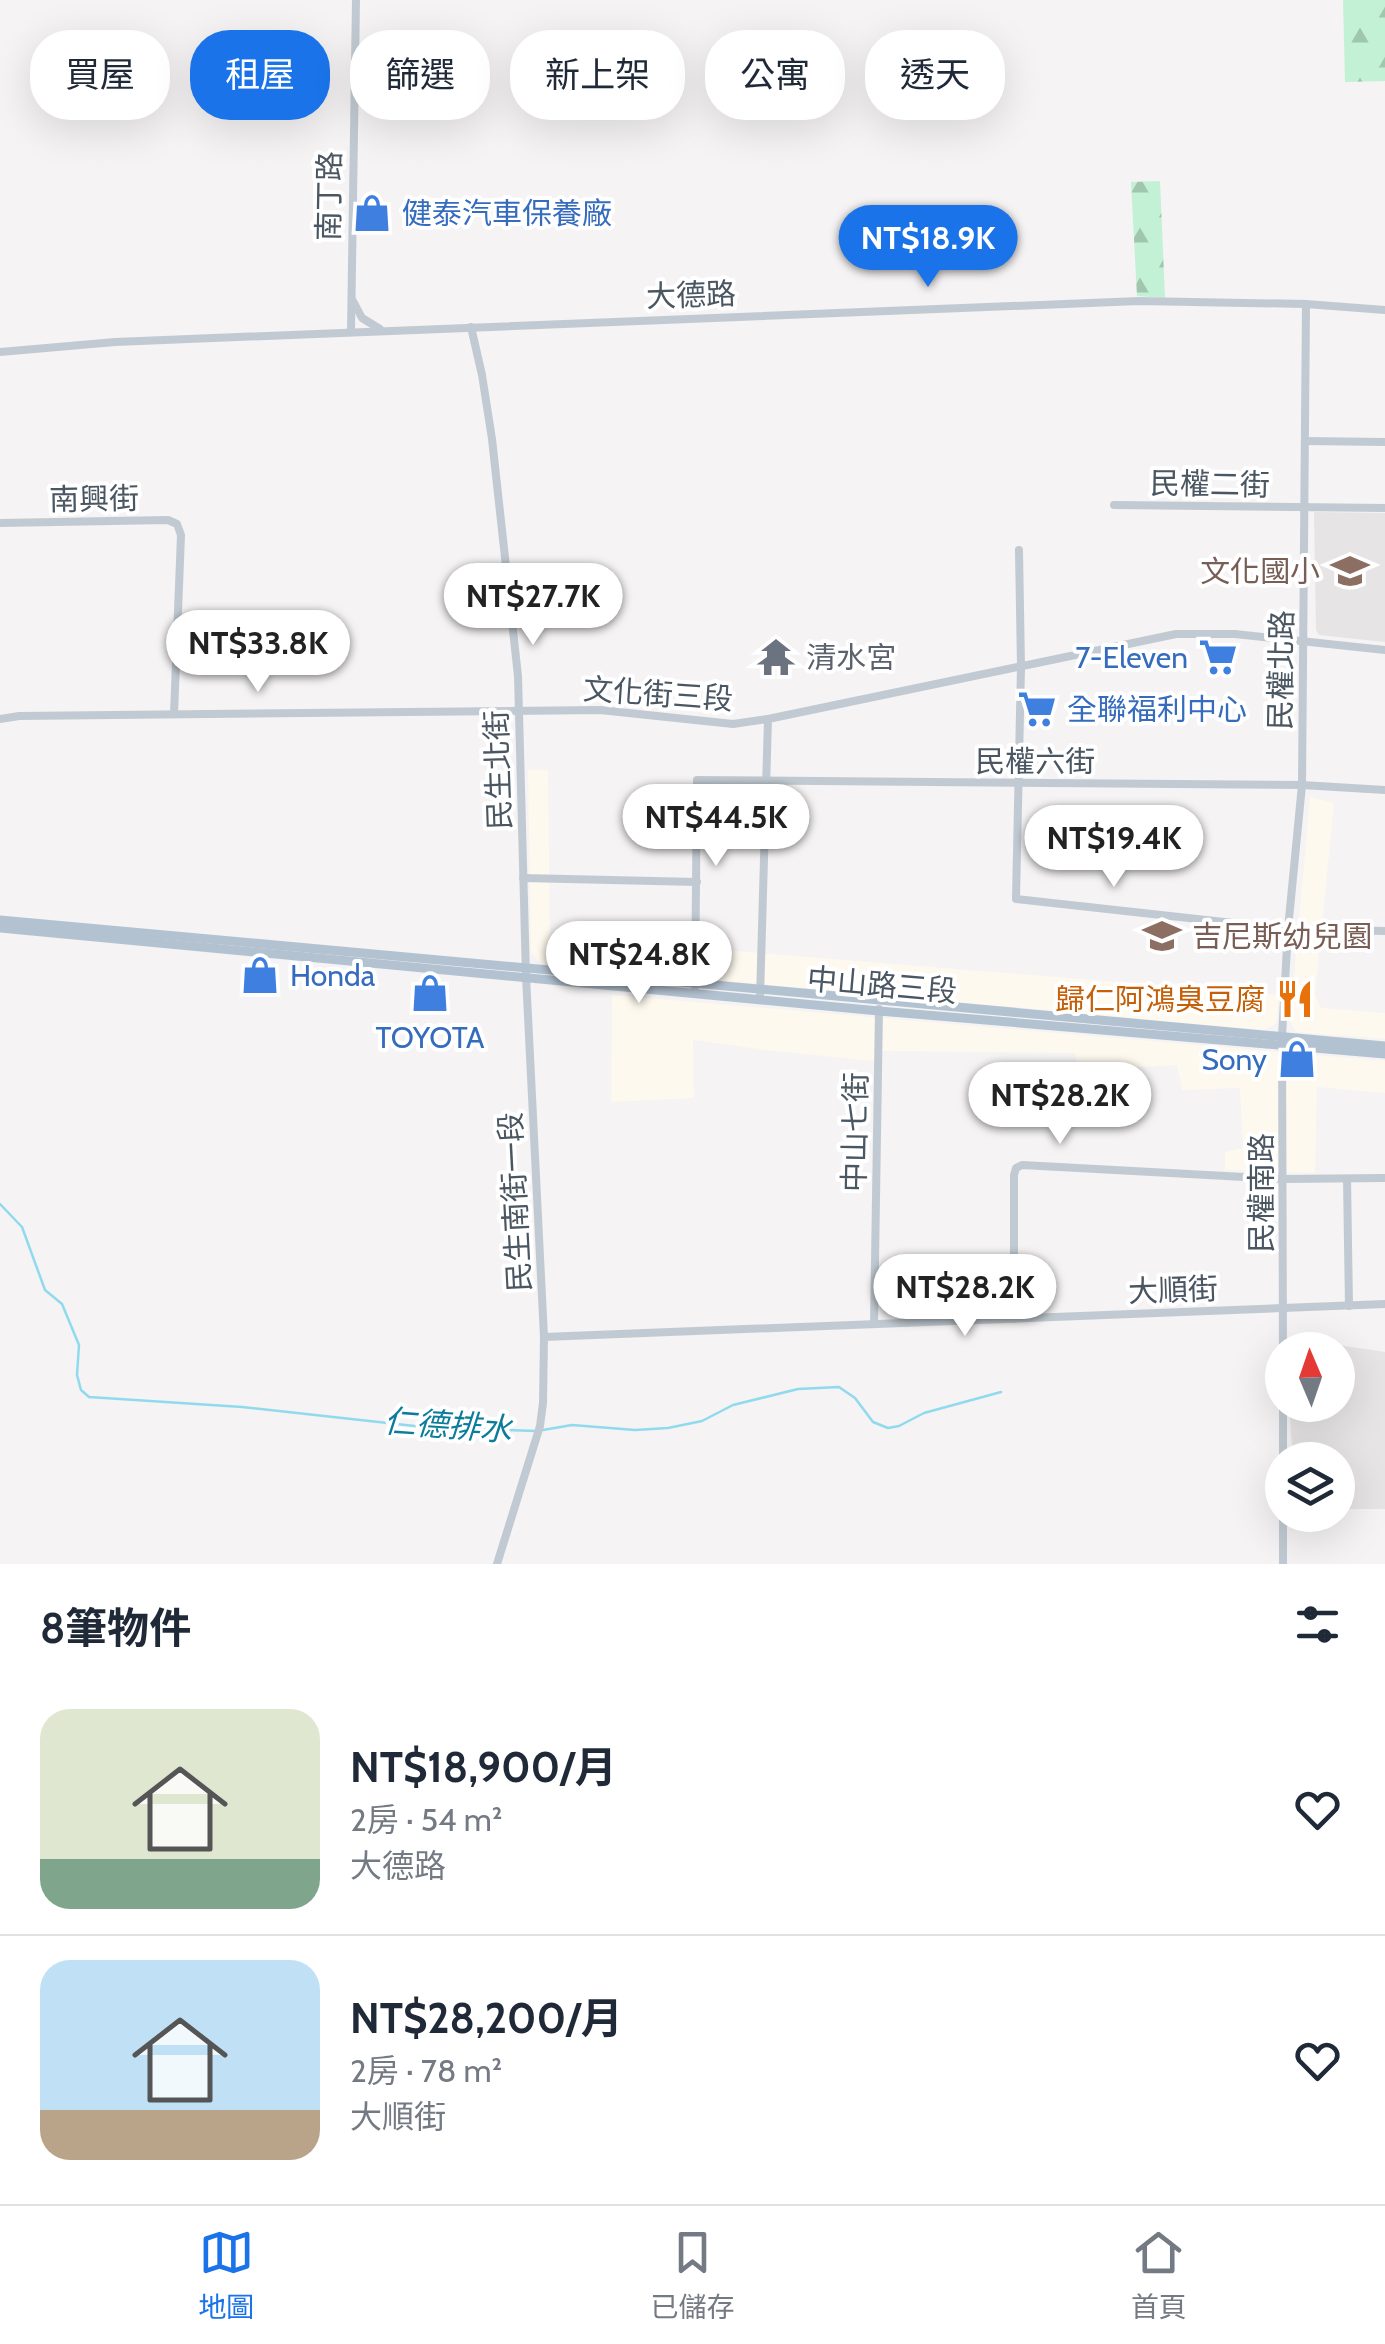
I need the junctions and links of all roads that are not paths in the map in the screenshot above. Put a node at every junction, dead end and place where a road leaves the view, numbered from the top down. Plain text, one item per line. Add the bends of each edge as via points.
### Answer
1 (356, 0) edge
2 (350, 293) junction
3 (1306, 304) junction
4 (1385, 310) edge
5 (471, 327) junction
6 (384, 331) junction
7 (351, 332) junction
8 (0, 352) edge
9 (1305, 441) junction
10 (1385, 442) edge
11 (1114, 505) dead end
12 (1305, 508) junction
13 (1385, 508) edge
14 (0, 523) edge
15 (1019, 550) dead end
16 (1304, 642) junction
17 (1385, 650) edge
18 (1021, 667) junction
19 (520, 711) junction
20 (174, 714) junction
21 (0, 719) edge
22 (768, 719) junction
23 (767, 781) junction
24 (1018, 783) junction
25 (1302, 785) junction
26 (1385, 790) edge
27 (524, 878) junction
28 (697, 882) junction
29 (0, 920) edge
30 (0, 928) edge
31 (1288, 928) junction
32 (1385, 930) edge
33 (526, 971) junction
34 (695, 987) junction
35 (761, 994) junction
36 (879, 1006) junction
37 (1282, 1041) junction
38 (1385, 1046) edge
39 (1385, 1054) edge
40 (1347, 1178) junction
41 (1385, 1178) edge
42 (1283, 1179) junction
43 (1385, 1304) edge
44 (1349, 1306) junction
45 (1283, 1308) junction
46 (1014, 1319) junction
47 (874, 1324) junction
48 (1283, 1332) edge
49 (544, 1337) junction
50 (1282, 1532) edge
51 (497, 1564) edge
52 (1282, 1564) edge

1 - 2 street, 南丁路
2 - 6 street via 362,318
2 - 7 street, 南丁路
3 - 4 street, 大德路
3 - 5 street, 大德路 via 1102,302
3 - 9 street, 民權北路
5 - 6 street, 大德路
5 - 19 street, 民生北街 via 492,439
6 - 7 street, 大德路
7 - 8 street, 大德路
9 - 10 street
9 - 12 street, 民權北路
11 - 12 street, 民權二街
12 - 13 street, 民權二街
12 - 16 street, 民權北路
14 - 20 street, 南興街 via 177,524
15 - 18 street
16 - 17 street, 文化街三段
16 - 18 street, 文化街三段 via 1176,634
16 - 25 street, 民權北路
18 - 22 street, 文化街三段
18 - 24 street
19 - 20 street, 文化街三段
19 - 22 street, 文化街三段 via 619,711 733,724
19 - 27 street, 民生北街
20 - 21 street, 文化街三段
22 - 23 street
23 - 24 street, 民權六街
23 - 28 street, 民權六街 via 698,780
23 - 35 street
24 - 25 street, 民權六街
24 - 31 street via 1016,899
25 - 26 street, 民權六街
25 - 31 street, 民權北路
27 - 28 street
27 - 33 street, 民生北街
28 - 34 street
29 - 33 main road, 中山路三段
30 - 33 main road, 中山路三段
31 - 32 street
31 - 37 street, 民權北路
33 - 34 main road, 中山路三段
33 - 49 street, 民生南街一段
34 - 35 main road, 中山路三段
35 - 36 main road, 中山路三段
36 - 37 main road, 中山路三段
36 - 47 street, 中山七街
37 - 38 main road
37 - 39 main road
37 - 42 street, 民權南路
40 - 41 street
40 - 42 street
40 - 44 street
42 - 45 street, 民權南路
42 - 46 street via 1016,1168
43 - 44 street, 大順街
44 - 45 street, 大順街
45 - 46 street, 大順街
45 - 48 street, 民權南路
46 - 47 street, 大順街
47 - 49 street, 大順街
49 - 51 street, 民生南街一段 via 540,1426
50 - 52 street

